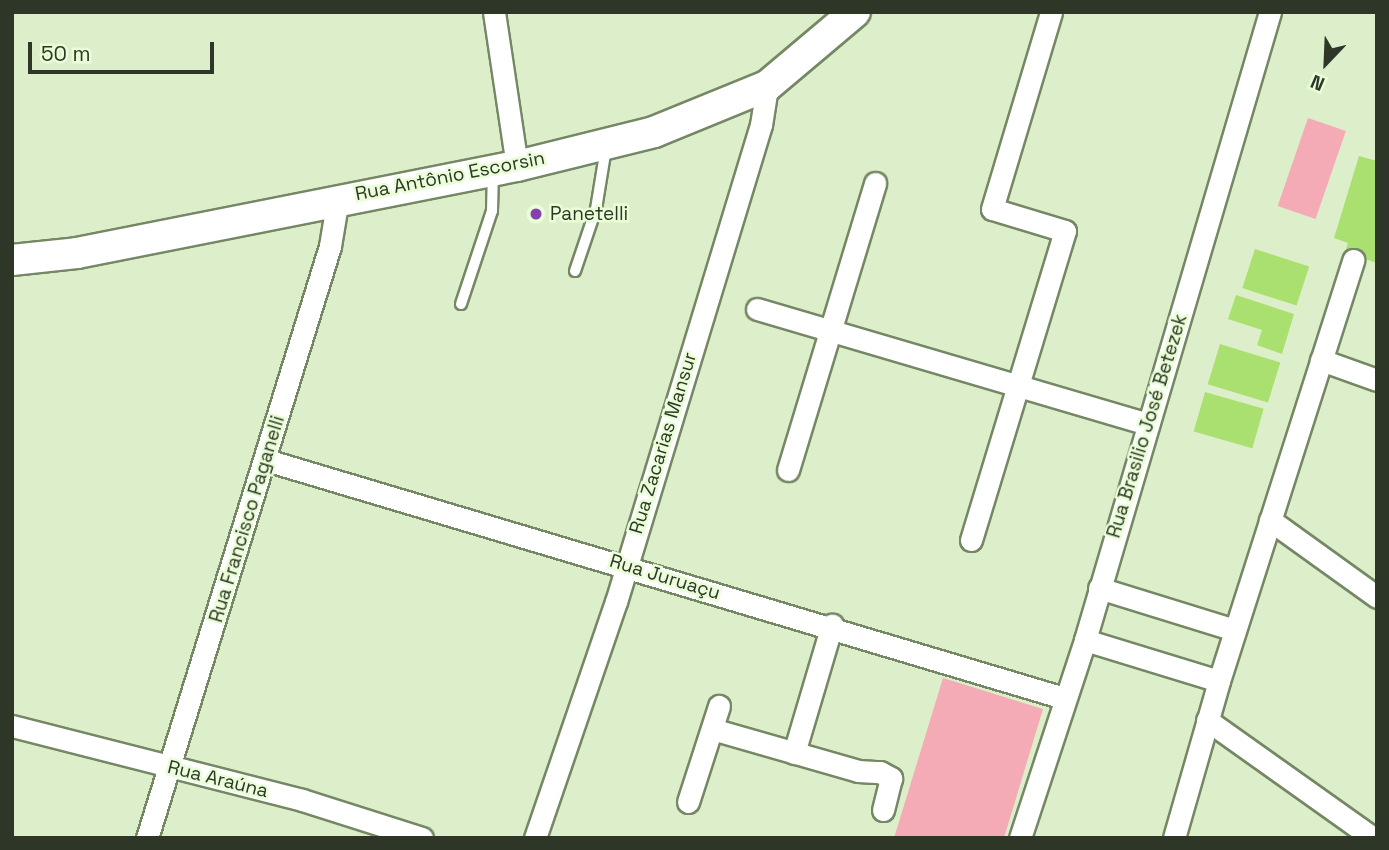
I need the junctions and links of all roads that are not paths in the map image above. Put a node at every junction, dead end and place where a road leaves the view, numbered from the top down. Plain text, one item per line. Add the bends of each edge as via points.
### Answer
1 (494, 12) edge
2 (855, 12) edge
3 (1051, 12) edge
4 (1270, 12) edge
5 (767, 86) junction
6 (607, 143) junction
7 (505, 168) junction
8 (875, 183) dead end
9 (338, 198) junction
10 (12, 260) edge
11 (1353, 260) dead end
12 (575, 271) dead end
13 (461, 304) dead end
14 (757, 309) dead end
15 (830, 330) junction
16 (1321, 360) junction
17 (1377, 380) edge
18 (1021, 386) junction
19 (1148, 424) junction
20 (266, 460) junction
21 (788, 470) dead end
22 (1270, 520) junction
23 (971, 540) dead end
24 (626, 566) junction
25 (1099, 588) junction
26 (1377, 597) edge
27 (832, 625) junction
28 (1235, 630) junction
29 (1084, 640) junction
30 (1219, 681) junction
31 (1064, 698) junction
32 (719, 706) dead end
33 (1207, 720) junction
34 (12, 726) edge
35 (712, 729) junction
36 (793, 752) junction
37 (170, 766) junction
38 (688, 802) dead end
39 (883, 810) dead end
40 (147, 838) edge
41 (422, 838) edge
42 (534, 838) edge
43 (1020, 838) edge
44 (1174, 838) edge
45 (1373, 838) edge

1 - 7 street
2 - 5 main road, Rua Antônio Escorsin
3 - 18 street via 992,209 1066,231
4 - 19 street, Rua Brasilio José Betezek
5 - 6 main road, Rua Antônio Escorsin via 654,132
5 - 24 street, Rua Zacarias Mansur via 761,125
6 - 7 main road, Rua Antônio Escorsin
6 - 12 lane via 596,209
7 - 9 main road, Rua Antônio Escorsin
7 - 13 lane
8 - 15 street
9 - 10 main road, Rua Antônio Escorsin via 76,253
9 - 20 street, Rua Francisco Paganelli via 330,246
11 - 16 street
14 - 15 street
15 - 18 street
15 - 21 street
16 - 17 street
16 - 22 street
18 - 19 street
18 - 23 street
19 - 25 street, Rua Brasilio José Betezek
20 - 24 street, Rua Juruaçu
20 - 37 street, Rua Francisco Paganelli
22 - 26 street
22 - 28 street
24 - 27 street, Rua Juruaçu
24 - 42 street, Rua Zacarias Mansur
25 - 28 street
25 - 29 street, Rua Brasilio José Betezek
27 - 31 street, Rua Juruaçu
27 - 36 street
28 - 30 street
29 - 30 street
29 - 31 street, Rua Brasilio José Betezek
30 - 33 street
31 - 43 street, Rua Brasilio José Betezek
32 - 35 street
33 - 44 street
33 - 45 street
34 - 37 street, Rua Araúna
35 - 36 street
35 - 38 street
36 - 39 street via 891,778
37 - 40 street, Rua Francisco Paganelli
37 - 41 street, Rua Araúna

